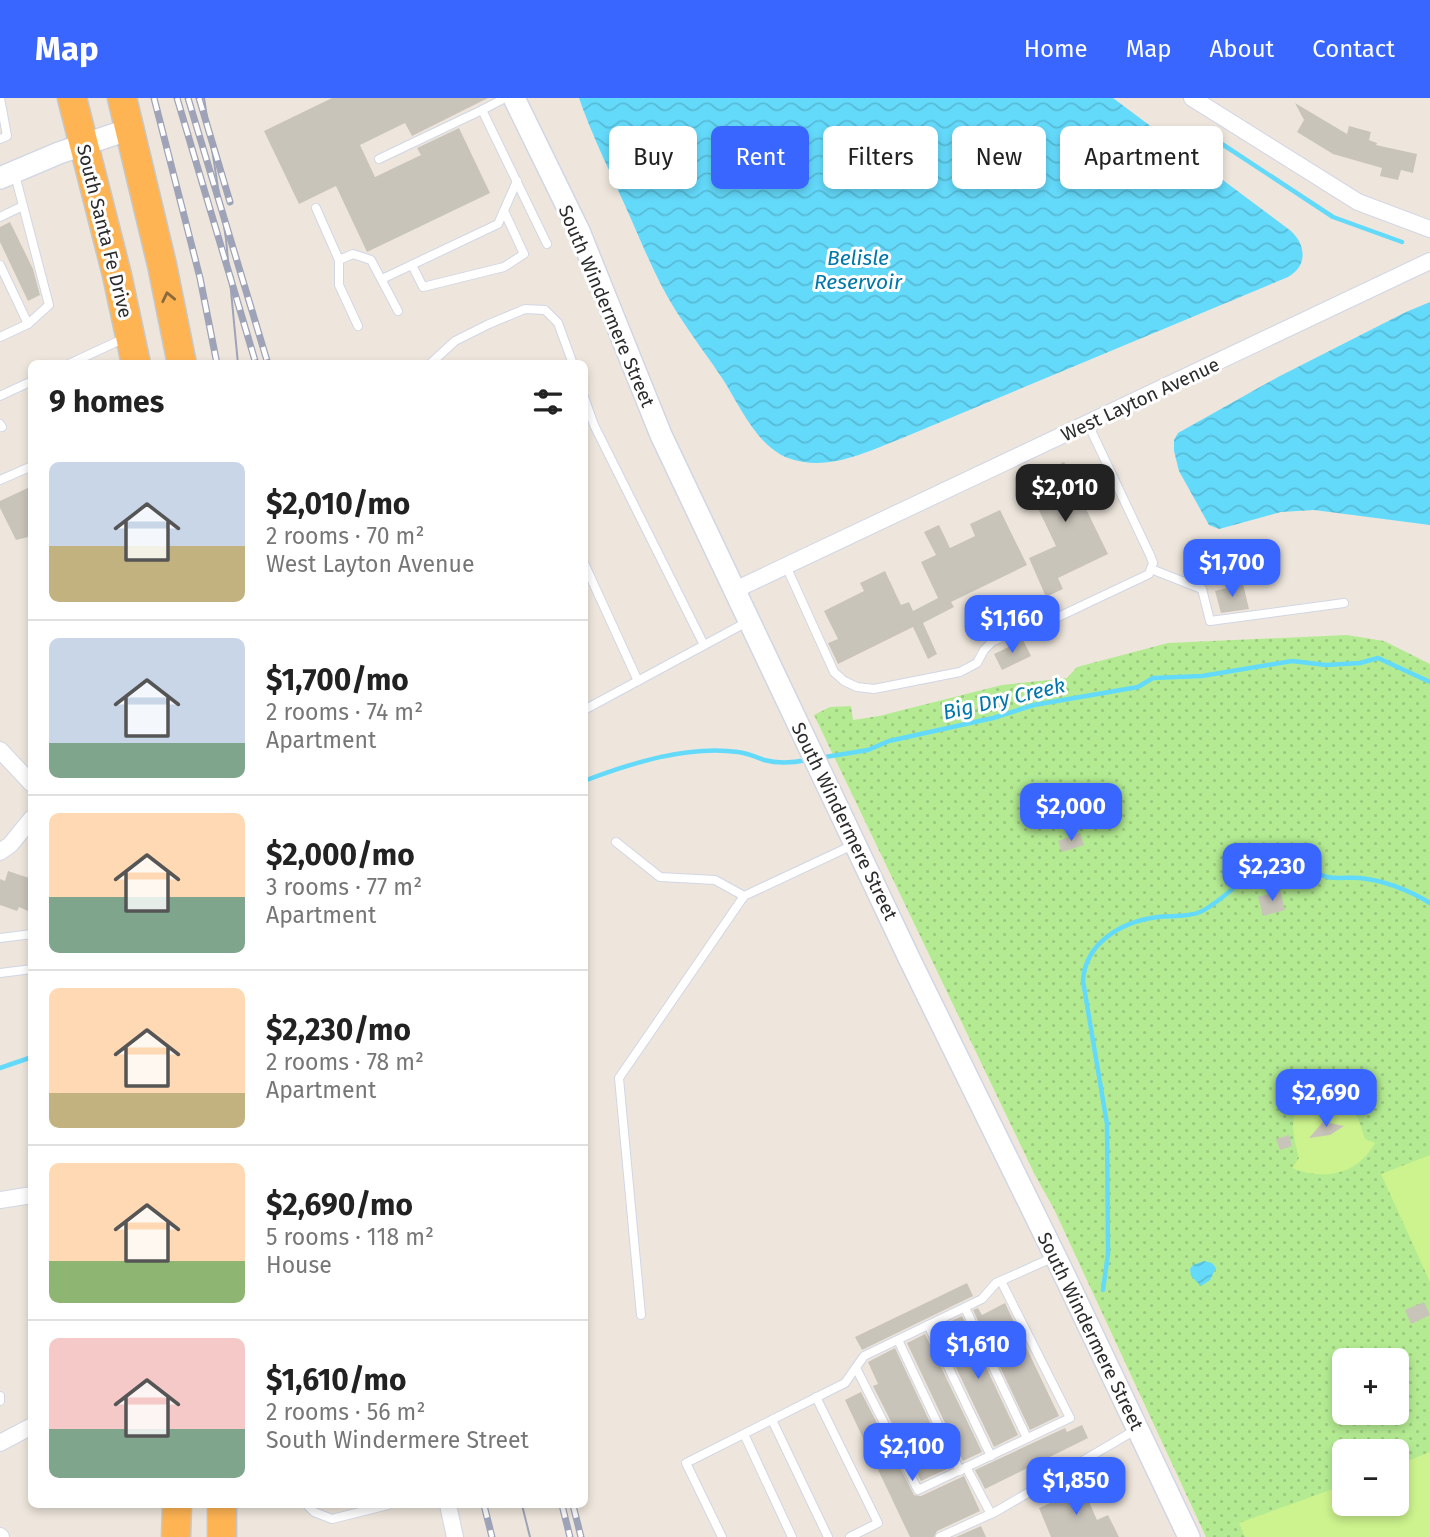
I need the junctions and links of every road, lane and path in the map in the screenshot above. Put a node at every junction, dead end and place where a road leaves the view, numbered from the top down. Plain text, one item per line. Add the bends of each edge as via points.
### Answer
1 (1, 98) edge
2 (72, 98) edge
3 (122, 98) edge
4 (505, 98) edge
5 (514, 98) edge
6 (1192, 98) edge
7 (482, 110) junction
8 (130, 129) junction
9 (0, 139) edge
10 (84, 144) junction
11 (379, 159) dead end
12 (7, 175) edge
13 (517, 181) junction
14 (23, 206) junction
15 (316, 208) dead end
16 (504, 211) junction
17 (0, 217) edge
18 (1430, 229) edge
19 (547, 244) dead end
20 (339, 260) junction
21 (1430, 261) edge
22 (0, 265) edge
23 (412, 265) junction
24 (382, 279) junction
25 (398, 311) dead end
26 (28, 324) junction
27 (358, 326) dead end
28 (130, 336) junction
29 (0, 337) edge
30 (78, 360) edge
31 (135, 360) edge
32 (181, 360) edge
33 (435, 360) edge
34 (572, 360) edge
35 (28, 384) edge
36 (0, 396) edge
37 (588, 408) edge
38 (1088, 424) junction
39 (28, 468) edge
40 (0, 480) edge
41 (786, 566) junction
42 (1151, 569) junction
43 (588, 572) edge
44 (736, 590) junction
45 (1344, 603) dead end
46 (749, 620) junction
47 (704, 645) junction
48 (638, 681) junction
49 (588, 706) edge
50 (0, 751) edge
51 (28, 780) edge
52 (28, 823) edge
53 (615, 842) dead end
54 (855, 844) junction
55 (0, 852) edge
56 (744, 896) junction
57 (28, 934) edge
58 (0, 938) edge
59 (28, 970) edge
60 (0, 973) edge
61 (28, 1196) edge
62 (0, 1200) edge
63 (1056, 1257) junction
64 (1001, 1281) junction
65 (965, 1308) junction
66 (641, 1315) dead end
67 (928, 1325) junction
68 (898, 1340) junction
69 (856, 1368) junction
70 (816, 1397) junction
71 (772, 1420) junction
72 (28, 1428) edge
73 (1137, 1428) junction
74 (744, 1434) junction
75 (1027, 1438) junction
76 (0, 1443) edge
77 (992, 1456) junction
78 (963, 1469) junction
79 (177, 1508) edge
80 (222, 1508) edge
81 (310, 1508) edge
82 (376, 1508) edge
83 (449, 1508) edge
84 (990, 1514) junction
85 (176, 1537) edge
86 (222, 1537) edge
87 (455, 1537) edge
88 (722, 1537) edge
89 (792, 1537) edge
90 (828, 1537) edge
91 (850, 1537) edge
92 (940, 1537) edge
93 (1189, 1537) edge

1 - 9 lane via 7,136
2 - 10 highway, South Santa Fe Drive
3 - 8 highway
4 - 7 lane
5 - 44 street, South Windermere Street via 579,231 650,409
6 - 18 street via 1358,202
7 - 11 lane
7 - 13 lane
8 - 10 street
32 -> 8 highway
10 - 12 street
10 - 28 highway, South Santa Fe Drive
12 - 14 lane
13 - 16 lane
13 - 19 lane
14 - 17 lane
14 - 26 lane via 49,305
15 - 20 lane
16 - 23 lane via 498,224
16 - 23 lane via 524,254 504,267 423,287
20 - 24 lane via 353,254 371,260
20 - 27 lane via 339,285
21 - 38 street, West Layton Avenue
22 - 26 lane
23 - 24 lane
24 - 25 lane
26 - 29 lane
28 - 30 lane
28 - 31 highway, South Santa Fe Drive
33 - 34 lane via 456,341 525,309 545,310 558,323
35 - 36 lane
37 - 47 lane
38 - 41 street, West Layton Avenue
38 - 42 lane via 1150,555
39 - 40 lane
41 - 42 lane via 834,672 857,687 874,689 960,672 977,663 992,642 1035,621 1056,618 1149,574
41 - 44 street, West Layton Avenue
42 - 45 lane via 1202,589 1210,621
43 - 48 lane
44 - 46 street, South Windermere Street
46 - 47 lane
46 - 54 street, South Windermere Street
47 - 48 lane
48 - 49 lane
50 - 51 street
52 - 55 street
53 - 56 lane via 660,877 715,880
54 - 56 lane
54 - 63 street, South Windermere Street
56 - 66 lane via 620,1078
57 - 58 lane
59 - 60 lane
61 - 62 street
63 - 64 lane
63 - 73 street, South Windermere Street
64 - 65 lane
64 - 75 lane via 1070,1418
65 - 67 lane
65 - 75 lane
67 - 68 lane
67 - 77 lane
68 - 69 lane via 864,1356
68 - 78 lane
69 - 70 lane via 845,1383
69 - 78 lane via 918,1490
70 - 71 lane
70 - 91 lane via 878,1522
71 - 74 lane
71 - 90 lane
72 - 76 street
73 - 84 lane
73 - 93 street, South Windermere Street
74 - 88 lane via 686,1463
74 - 89 lane
75 - 77 lane
77 - 78 lane
78 - 84 lane
79 - 85 highway
80 - 86 highway
81 - 82 lane via 332,1519
83 - 87 street
84 - 92 lane

